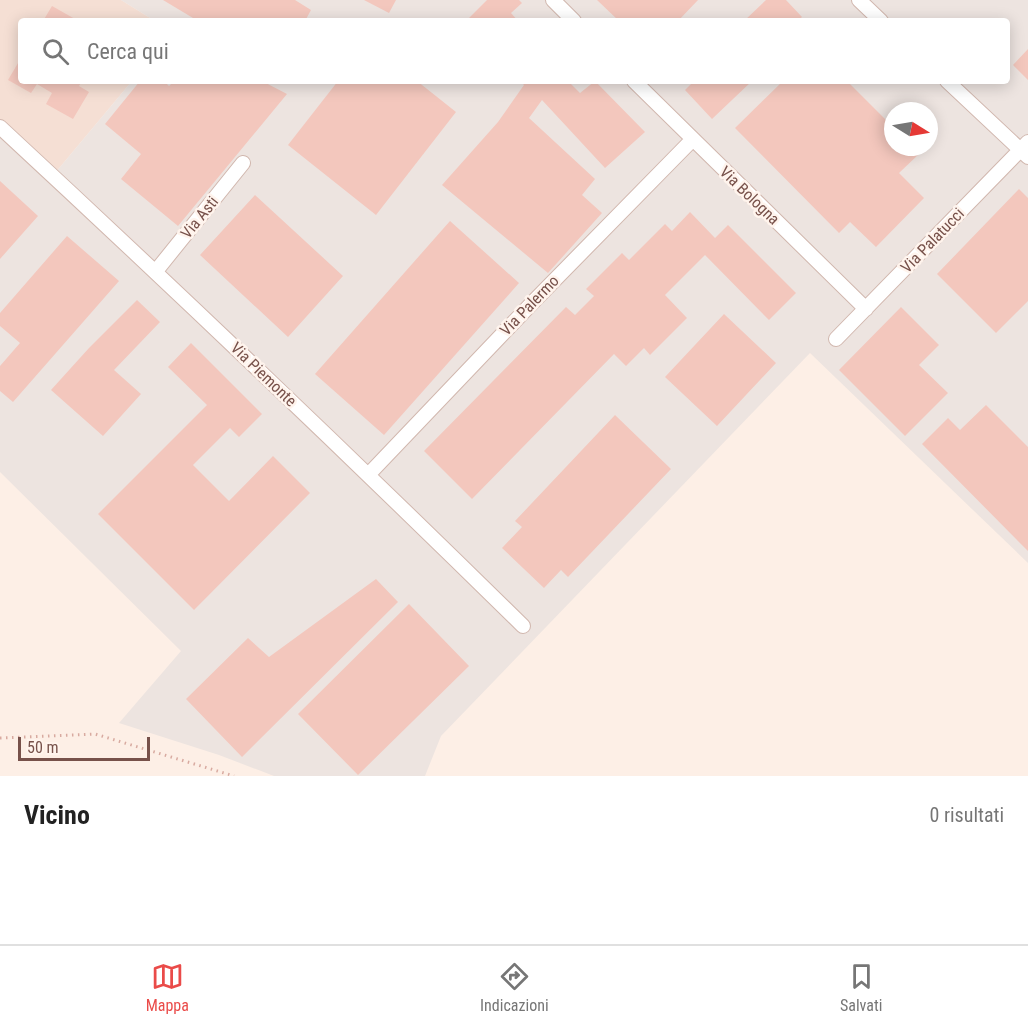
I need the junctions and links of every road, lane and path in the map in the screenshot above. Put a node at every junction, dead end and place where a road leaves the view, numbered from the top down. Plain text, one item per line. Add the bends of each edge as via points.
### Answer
1 (553, 0) edge
2 (859, 0) edge
3 (571, 18) edge
4 (878, 18) edge
5 (637, 84) edge
6 (950, 84) edge
7 (0, 127) edge
8 (693, 139) junction
9 (1026, 149) edge
10 (243, 163) dead end
11 (156, 271) junction
12 (866, 309) junction
13 (836, 339) dead end
14 (369, 474) junction
15 (523, 626) dead end
16 (0, 738) edge
17 (234, 776) edge

1 - 3 street
2 - 4 street
5 - 8 street, Via Bologna
6 - 9 street
7 - 11 street, Via Piemonte
8 - 12 street, Via Bologna
8 - 14 street, Via Palermo
9 - 12 street, Via Palatucci
10 - 11 street, Via Asti
11 - 14 street, Via Piemonte
12 - 13 street, Via Palatucci
14 - 15 street, Via Piemonte
16 - 17 path via 95,734

